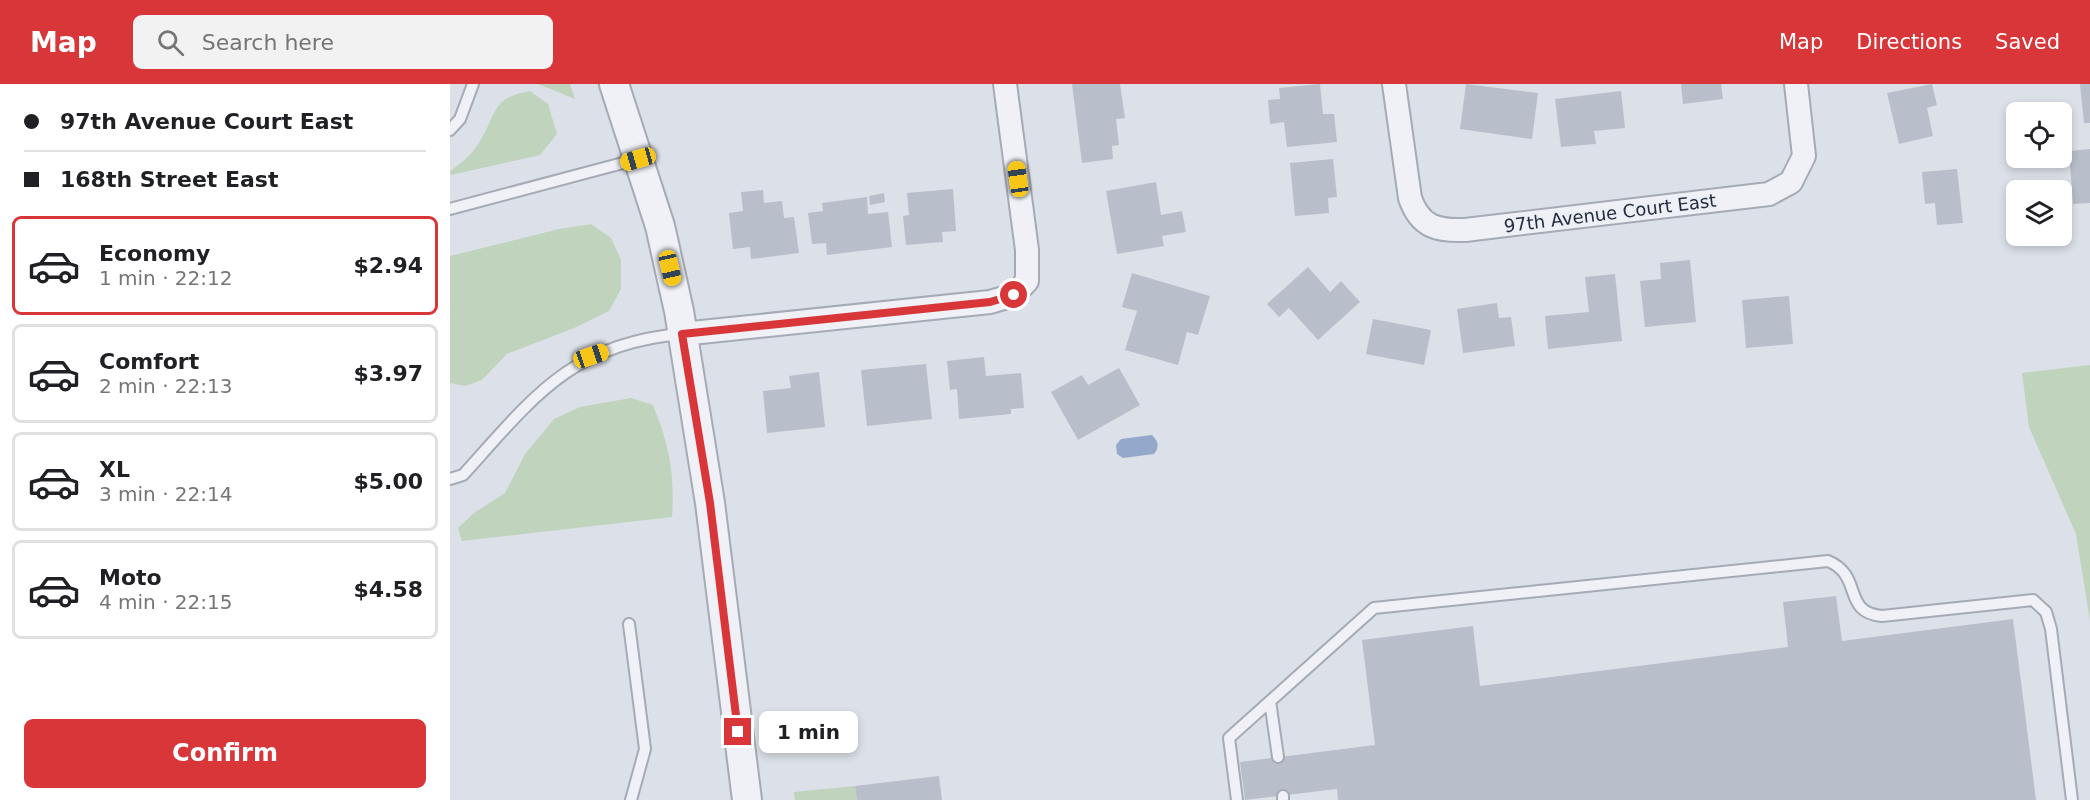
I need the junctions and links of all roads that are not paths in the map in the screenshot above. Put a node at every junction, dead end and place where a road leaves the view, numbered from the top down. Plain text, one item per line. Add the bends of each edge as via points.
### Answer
1 (473, 84) edge
2 (615, 84) edge
3 (1005, 84) edge
4 (1394, 84) edge
5 (1796, 84) edge
6 (450, 130) edge
7 (638, 159) junction
8 (450, 209) edge
9 (682, 334) junction
10 (450, 479) edge
11 (629, 624) dead end
12 (1270, 701) junction
13 (1278, 757) dead end
14 (631, 800) edge
15 (747, 800) edge
16 (1237, 800) edge
17 (2072, 800) edge

1 - 6 lane via 460,119
2 - 7 street
3 - 9 street via 1027,250 1027,281 1014,295 990,302
4 - 5 street, 97th Avenue Court East via 1415,213 1443,231 1769,194 1791,182 1804,156
7 - 8 lane
7 - 9 street via 660,226
9 - 10 lane via 652,336 591,356 542,389 463,475
9 - 15 street via 710,503
11 - 14 lane via 645,750
12 - 13 lane
12 - 16 lane via 1229,738
12 - 17 lane via 1374,608 1828,561 1840,566 1848,576 1853,596 1868,615 2033,600 2046,612

